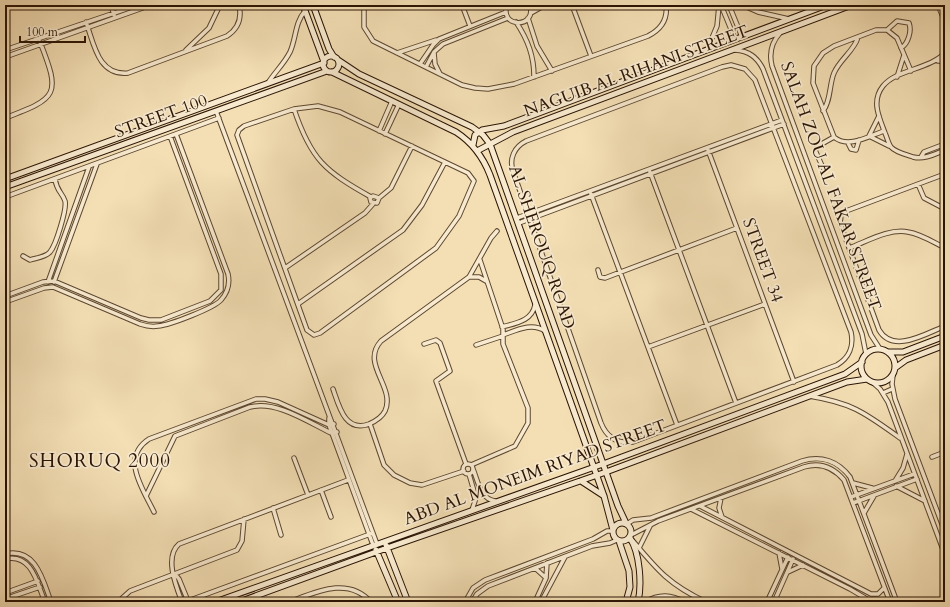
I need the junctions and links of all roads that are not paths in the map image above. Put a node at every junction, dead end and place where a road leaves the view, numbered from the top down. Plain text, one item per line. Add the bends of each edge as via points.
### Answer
1 (111, 5) edge
2 (138, 5) edge
3 (151, 5) edge
4 (220, 5) edge
5 (239, 5) edge
6 (303, 5) edge
7 (313, 5) edge
8 (364, 5) edge
9 (462, 5) edge
10 (507, 5) edge
11 (530, 5) edge
12 (545, 5) edge
13 (573, 5) edge
14 (666, 5) edge
15 (720, 5) edge
16 (729, 5) edge
17 (742, 5) edge
18 (827, 5) edge
19 (852, 5) edge
20 (938, 5) edge
21 (815, 9) junction
22 (305, 11) junction
23 (506, 12) junction
24 (114, 13) junction
25 (531, 13) junction
26 (115, 18) junction
27 (508, 18) junction
28 (528, 18) junction
29 (818, 18) junction
30 (790, 19) junction
31 (86, 22) junction
32 (516, 22) junction
33 (945, 22) edge
34 (470, 26) junction
35 (88, 27) junction
36 (887, 30) junction
37 (781, 32) junction
38 (858, 36) junction
39 (742, 37) junction
40 (38, 39) junction
41 (439, 39) junction
42 (735, 39) junction
43 (40, 44) junction
44 (901, 48) junction
45 (6, 49) edge
46 (707, 50) junction
47 (734, 50) junction
48 (184, 52) junction
49 (434, 52) junction
50 (945, 53) edge
51 (397, 54) junction
52 (904, 55) junction
53 (591, 56) junction
54 (5, 57) edge
55 (336, 59) junction
56 (936, 61) junction
57 (945, 61) edge
58 (324, 62) junction
59 (420, 64) junction
60 (426, 67) junction
61 (330, 71) junction
62 (552, 71) junction
63 (911, 71) junction
64 (440, 75) junction
65 (534, 77) junction
66 (897, 77) junction
67 (778, 82) junction
68 (268, 83) junction
69 (769, 85) junction
70 (584, 96) junction
71 (392, 101) junction
72 (399, 104) junction
73 (588, 104) junction
74 (294, 109) junction
75 (216, 111) junction
76 (823, 111) junction
77 (879, 116) junction
78 (5, 118) edge
79 (219, 118) junction
80 (520, 120) junction
81 (783, 122) junction
82 (772, 126) junction
83 (523, 128) junction
84 (379, 131) junction
85 (479, 131) junction
86 (884, 131) junction
87 (176, 134) junction
88 (385, 134) junction
89 (170, 136) junction
90 (869, 136) junction
91 (834, 137) junction
92 (859, 140) junction
93 (848, 143) junction
94 (490, 144) junction
95 (945, 144) edge
96 (472, 145) junction
97 (412, 146) junction
98 (890, 146) junction
99 (938, 146) junction
100 (707, 147) junction
101 (930, 149) junction
102 (477, 150) junction
103 (945, 150) edge
104 (709, 152) junction
105 (940, 152) junction
106 (932, 155) junction
107 (921, 156) junction
108 (806, 159) junction
109 (445, 162) junction
110 (798, 162) junction
111 (97, 164) junction
112 (88, 166) junction
113 (823, 168) dead end
114 (648, 169) junction
115 (650, 174) junction
116 (945, 174) edge
117 (5, 179) edge
118 (55, 179) junction
119 (918, 184) junction
120 (5, 187) edge
121 (590, 191) junction
122 (592, 196) junction
123 (5, 197) edge
124 (371, 197) junction
125 (379, 198) junction
126 (373, 204) junction
127 (202, 205) junction
128 (197, 207) junction
129 (945, 209) edge
130 (528, 214) junction
131 (63, 219) junction
132 (530, 219) junction
133 (70, 221) junction
134 (518, 221) junction
135 (76, 223) junction
136 (508, 225) junction
137 (737, 228) junction
138 (497, 231) dead end
139 (55, 240) junction
140 (62, 244) junction
141 (849, 248) junction
142 (945, 248) edge
143 (679, 250) junction
144 (23, 256) dead end
145 (480, 260) junction
146 (285, 268) junction
147 (598, 270) dead end
148 (620, 272) junction
149 (469, 277) junction
150 (48, 281) junction
151 (54, 281) junction
152 (487, 282) junction
153 (46, 287) junction
154 (52, 287) junction
155 (5, 296) edge
156 (5, 302) edge
157 (298, 304) junction
158 (536, 304) junction
159 (765, 304) junction
160 (707, 325) junction
161 (945, 326) edge
162 (502, 327) junction
163 (546, 332) junction
164 (503, 336) junction
165 (945, 336) edge
166 (873, 339) junction
167 (865, 342) junction
168 (424, 344) dead end
169 (476, 345) dead end
170 (945, 345) edge
171 (648, 347) junction
172 (880, 349) junction
173 (888, 352) junction
174 (901, 352) junction
175 (866, 354) junction
176 (904, 361) junction
177 (862, 362) junction
178 (895, 368) junction
179 (852, 370) junction
180 (893, 375) junction
181 (856, 380) junction
182 (870, 380) junction
183 (794, 382) junction
184 (892, 388) junction
185 (333, 389) dead end
186 (883, 393) junction
187 (808, 396) junction
188 (736, 403) junction
189 (329, 418) junction
190 (721, 420) junction
191 (334, 424) junction
192 (370, 424) junction
193 (186, 425) junction
194 (328, 425) junction
195 (677, 425) junction
196 (724, 427) junction
197 (188, 430) junction
198 (337, 432) junction
199 (331, 433) junction
200 (901, 438) junction
201 (945, 452) edge
202 (907, 453) junction
203 (932, 457) dead end
204 (294, 458) dead end
205 (603, 464) junction
206 (470, 466) junction
207 (594, 467) junction
208 (464, 471) junction
209 (606, 472) junction
210 (469, 474) junction
211 (914, 474) junction
212 (596, 475) junction
213 (916, 479) junction
214 (348, 480) junction
215 (580, 481) junction
216 (895, 481) junction
217 (852, 483) junction
218 (896, 486) junction
219 (875, 488) junction
220 (321, 490) junction
221 (876, 494) junction
222 (308, 495) junction
223 (515, 495) junction
224 (857, 495) junction
225 (146, 496) junction
226 (604, 496) junction
227 (851, 497) junction
228 (721, 498) junction
229 (859, 500) junction
230 (497, 501) junction
231 (695, 501) junction
232 (925, 501) junction
233 (517, 502) junction
234 (853, 503) junction
235 (698, 506) junction
236 (273, 508) junction
237 (691, 509) junction
238 (470, 510) junction
239 (154, 512) dead end
240 (864, 513) junction
241 (331, 517) dead end
242 (722, 517) junction
243 (244, 519) junction
244 (470, 519) junction
245 (627, 524) junction
246 (652, 524) junction
247 (613, 530) junction
248 (945, 532) edge
249 (371, 533) junction
250 (282, 535) dead end
251 (630, 536) junction
252 (618, 540) junction
253 (385, 541) junction
254 (375, 545) junction
255 (387, 548) junction
256 (639, 548) junction
257 (377, 552) junction
258 (790, 552) junction
259 (779, 553) junction
260 (5, 554) edge
261 (796, 555) junction
262 (945, 555) edge
263 (565, 556) junction
264 (788, 557) junction
265 (5, 559) edge
266 (793, 560) junction
267 (547, 563) junction
268 (803, 565) junction
269 (535, 568) junction
270 (782, 571) junction
271 (787, 573) junction
272 (175, 574) junction
273 (546, 578) junction
274 (42, 579) junction
275 (37, 581) junction
276 (45, 585) junction
277 (39, 587) junction
278 (884, 588) junction
279 (676, 591) junction
280 (5, 593) edge
281 (5, 599) edge
282 (120, 600) dead end
283 (298, 600) edge
284 (45, 602) edge
285 (51, 602) edge
286 (185, 602) edge
287 (215, 602) edge
288 (239, 602) edge
289 (289, 602) edge
290 (371, 602) edge
291 (398, 602) edge
292 (408, 602) edge
293 (465, 602) edge
294 (472, 602) edge
295 (535, 602) edge
296 (541, 602) edge
297 (626, 602) edge
298 (638, 602) edge
299 (645, 602) edge
300 (686, 602) edge
301 (706, 602) edge
302 (767, 602) edge
303 (774, 602) edge
304 (872, 602) edge
305 (890, 602) edge
306 (897, 602) edge

1 - 24 street
2 - 24 street
3 - 26 street
4 - 48 street via 209,28
5 - 48 street via 239,22 230,34
6 - 22 street
7 - 55 street, AL SHEROUQ ROAD via 329,49
8 - 51 street via 362,19 367,35 380,46
9 - 34 street
10 - 23 street
11 - 25 street
12 - 25 street
13 - 53 street
14 - 53 street via 664,21 654,33
15 - 42 street
15 - 46 street via 717,26
16 - 39 street
17 - 30 street via 764,14
18 - 21 street, NAGUIB AL RIHANI STREET
19 - 29 street, NAGUIB AL RIHANI STREET
20 - 33 street
21 - 29 street
21 - 30 street, NAGUIB AL RIHANI STREET
22 - 58 street
22 - 68 street via 288,54
23 - 27 street
23 - 34 street
24 - 26 street
24 - 31 street
25 - 28 street
26 - 35 street
27 - 32 street
27 - 49 street via 449,41
28 - 32 street via 523,22
28 - 62 street via 537,46
29 - 37 street, NAGUIB AL RIHANI STREET
30 - 39 street, NAGUIB AL RIHANI STREET
31 - 35 street
31 - 40 street
32 - 65 street via 532,54
34 - 41 street
35 - 43 street
35 - 48 street via 103,64 120,74 132,72
36 - 38 street via 876,30
36 - 44 street via 894,34
36 - 44 street via 897,20 909,24 908,42
37 - 47 street, NAGUIB AL RIHANI STREET
37 - 67 street, SALAH ZOU AL FAKAR STREET via 771,51 772,66
38 - 76 street via 856,43 834,72 827,105
38 - 76 street via 828,49 816,61 813,83
39 - 42 street, NAGUIB AL RIHANI STREET
40 - 43 street
40 - 45 street
41 - 51 street
41 - 59 street
42 - 46 street, NAGUIB AL RIHANI STREET
43 - 54 street
43 - 78 street via 53,77 49,95 36,106
44 - 52 street
46 - 70 street, NAGUIB AL RIHANI STREET
47 - 69 street, SALAH ZOU AL FAKAR STREET via 755,57
47 - 73 street, NAGUIB AL RIHANI STREET
49 - 60 street
49 - 64 street via 434,64
50 - 56 street
51 - 59 street
52 - 63 street
52 - 66 street
53 - 62 street
55 - 58 street, STREET 100 via 327,58
55 - 61 street via 338,68
55 - 85 street, AL SHEROUQ ROAD via 357,73
56 - 57 street
56 - 63 street
58 - 61 street
58 - 68 street, STREET 100
59 - 60 street
60 - 64 street
61 - 71 street, AL SHEROUQ ROAD
61 - 75 street, STREET 100
62 - 65 street
63 - 66 street
64 - 65 street via 462,85 488,89 501,88
66 - 77 street via 880,91 877,103
67 - 69 street
67 - 108 street, SALAH ZOU AL FAKAR STREET
68 - 117 street, STREET 100
69 - 81 street, SALAH ZOU AL FAKAR STREET
70 - 73 street
70 - 80 street, NAGUIB AL RIHANI STREET
71 - 72 street, AL SHEROUQ ROAD
71 - 84 street
72 - 88 street
72 - 96 street, AL SHEROUQ ROAD via 456,132
73 - 83 street, NAGUIB AL RIHANI STREET
74 - 84 street via 312,106 330,108
74 - 124 street via 305,140 318,160 336,177
74 - 146 street via 244,126 237,135
75 - 79 street
75 - 120 street, STREET 100
76 - 91 street
77 - 86 street
77 - 90 street
79 - 87 street
79 - 189 street
80 - 83 street
80 - 85 street, NAGUIB AL RIHANI STREET
81 - 82 street
81 - 110 street, SALAH ZOU AL FAKAR STREET
82 - 100 street
82 - 104 street
82 - 130 street via 755,80 749,72 731,65 714,70 522,143 514,152 511,164
82 - 183 street via 852,341 849,353 841,363
83 - 94 street, NAGUIB AL RIHANI STREET
84 - 88 street
85 - 94 street, AL SHEROUQ ROAD
85 - 96 street via 473,137
86 - 90 street
86 - 98 street
87 - 89 street
87 - 127 street
88 - 97 street
89 - 111 street
89 - 128 street
90 - 92 street
90 - 98 street
91 - 93 street
91 - 113 street via 815,150
92 - 93 street
92 - 93 street via 856,150 851,149
94 - 102 street, NAGUIB AL RIHANI STREET
94 - 134 street, AL SHEROUQ ROAD
95 - 99 street
96 - 102 street, AL SHEROUQ ROAD
97 - 109 street
97 - 125 street via 391,188
98 - 107 street via 913,157
99 - 101 street
99 - 105 street
100 - 104 street, STREET 34
100 - 114 street
101 - 106 street
101 - 107 street
102 - 136 street, AL SHEROUQ ROAD via 487,167
103 - 105 street
104 - 115 street
104 - 137 street, STREET 34
105 - 106 street
106 - 107 street via 927,158
108 - 110 street
108 - 166 street, SALAH ZOU AL FAKAR STREET
109 - 157 street via 422,205 403,230
109 - 157 street via 471,175 474,184 456,220 432,251 318,334 308,332
110 - 167 street, SALAH ZOU AL FAKAR STREET
111 - 112 street
111 - 135 street
112 - 118 street
112 - 133 street
114 - 115 street
114 - 121 street
115 - 122 street
115 - 143 street
116 - 119 street
118 - 123 street
118 - 131 street via 56,189 65,203
119 - 129 street via 927,200
119 - 141 street via 844,213 840,223
121 - 122 street
121 - 130 street
122 - 132 street
122 - 148 street
124 - 125 street
124 - 126 street via 370,201
125 - 126 street via 377,203
126 - 146 street
127 - 128 street
127 - 154 street via 229,277 223,298 214,306 162,326 150,327
128 - 151 street via 222,277 219,293 210,301 161,320 149,320
130 - 132 street
130 - 134 street
131 - 133 street
131 - 139 street
132 - 134 street
132 - 195 street via 606,432 613,439 628,442
133 - 135 street
133 - 140 street
134 - 136 street
134 - 205 street, AL SHEROUQ ROAD
135 - 151 street
136 - 158 street, AL SHEROUQ ROAD
137 - 143 street
137 - 159 street, STREET 34
138 - 145 street
139 - 140 street
139 - 144 street via 47,254 29,260
140 - 150 street
141 - 142 street via 902,231 914,233
141 - 161 street via 879,330 885,338 903,342
143 - 148 street
143 - 160 street
145 - 149 street
145 - 152 street
146 - 157 street
147 - 148 street via 602,278
148 - 171 street
149 - 152 street via 479,277
149 - 192 street via 378,344 374,362 387,403 382,416
150 - 151 street
150 - 153 street
150 - 155 street
151 - 154 street
152 - 162 street
153 - 154 street
153 - 156 street
158 - 162 street via 533,314 528,319
158 - 163 street, AL SHEROUQ ROAD
159 - 160 street
159 - 183 street, STREET 34
160 - 171 street
160 - 188 street
162 - 164 street
163 - 164 street via 533,326
163 - 207 street, AL SHEROUQ ROAD
164 - 169 street
164 - 206 street via 503,344 528,408 528,423 519,442 513,448
165 - 174 street
166 - 167 street
166 - 172 street, SALAH ZOU AL FAKAR STREET
167 - 175 street, SALAH ZOU AL FAKAR STREET
168 - 206 street via 436,340 440,343 450,371 436,381
170 - 176 street
171 - 195 street
172 - 173 street
172 - 175 street
173 - 174 street
173 - 178 street via 895,361
174 - 176 street
175 - 177 street
176 - 178 street
177 - 179 street, ABD AL MONEIM RIYAD STREET
177 - 182 street via 862,369
178 - 180 street
179 - 181 street
179 - 190 street, ABD AL MONEIM RIYAD STREET
180 - 182 street via 884,382
180 - 184 street
181 - 182 street, ABD AL MONEIM RIYAD STREET
181 - 187 street, ABD AL MONEIM RIYAD STREET
182 - 186 street
183 - 188 street
184 - 186 street
184 - 248 street
185 - 192 street via 345,419 359,426
186 - 200 street
187 - 196 street, ABD AL MONEIM RIYAD STREET
187 - 200 street via 853,406
188 - 195 street
189 - 191 street
189 - 194 street
190 - 196 street
190 - 205 street, ABD AL MONEIM RIYAD STREET
191 - 194 street
191 - 198 street
192 - 208 street via 384,465 394,475 410,483 422,485
193 - 194 street via 248,401 261,399 278,402
193 - 197 street
193 - 225 street via 149,439 136,453 135,471
194 - 199 street
196 - 209 street, ABD AL MONEIM RIYAD STREET
197 - 199 street via 250,407 265,405
197 - 225 street via 172,438
198 - 199 street
198 - 249 street
199 - 214 street
200 - 202 street
201 - 203 street
202 - 211 street
202 - 216 street via 903,468
204 - 222 street
205 - 207 street, ABD AL MONEIM RIYAD STREET
205 - 209 street, AL SHEROUQ ROAD
206 - 208 street via 464,466
206 - 210 street via 472,473
206 - 230 street via 484,495
207 - 212 street, AL SHEROUQ ROAD
207 - 223 street, ABD AL MONEIM RIYAD STREET
208 - 210 street
209 - 212 street, ABD AL MONEIM RIYAD STREET
209 - 245 street, AL SHEROUQ ROAD
210 - 238 street via 476,498
211 - 213 street
211 - 216 street
212 - 215 street, ABD AL MONEIM RIYAD STREET
212 - 226 street, AL SHEROUQ ROAD
213 - 218 street
213 - 232 street
214 - 220 street
214 - 249 street
215 - 226 street
215 - 233 street, ABD AL MONEIM RIYAD STREET
216 - 219 street
217 - 219 street
217 - 224 street
217 - 231 street via 846,472 835,463 816,458
218 - 221 street
218 - 232 street
219 - 224 street
220 - 222 street
220 - 241 street
221 - 229 street
221 - 240 street
222 - 236 street
223 - 230 street, ABD AL MONEIM RIYAD STREET
223 - 233 street
224 - 227 street
224 - 229 street
225 - 239 street
226 - 247 street, AL SHEROUQ ROAD
227 - 228 street via 840,475 829,467 816,464
227 - 234 street
228 - 235 street
228 - 242 street
229 - 234 street
229 - 240 street
230 - 238 street, ABD AL MONEIM RIYAD STREET
231 - 235 street
231 - 245 street via 651,518 634,520
232 - 262 street
233 - 244 street, ABD AL MONEIM RIYAD STREET
234 - 278 street
235 - 237 street
235 - 242 street
236 - 243 street
236 - 250 street
237 - 246 street
237 - 259 street
238 - 244 street
238 - 253 street, ABD AL MONEIM RIYAD STREET
240 - 306 street
242 - 258 street
243 - 272 street via 242,541 237,550
243 - 272 street via 179,544 171,556
244 - 255 street, ABD AL MONEIM RIYAD STREET
245 - 247 street via 618,523
245 - 251 street via 631,529
246 - 251 street
246 - 256 street
247 - 252 street
247 - 293 street via 485,580 473,588
249 - 254 street
249 - 286 street
251 - 252 street via 625,541
251 - 256 street
251 - 298 street via 640,575
252 - 263 street
252 - 297 street via 629,571 630,587
253 - 254 street, ABD AL MONEIM RIYAD STREET
253 - 255 street
254 - 257 street
254 - 287 street, ABD AL MONEIM RIYAD STREET
255 - 257 street, ABD AL MONEIM RIYAD STREET
255 - 292 street
256 - 279 street
257 - 288 street, ABD AL MONEIM RIYAD STREET
257 - 291 street
258 - 261 street
258 - 264 street
259 - 264 street
259 - 270 street
260 - 274 street via 18,553 28,557 35,564
261 - 266 street
261 - 278 street via 871,594 878,594
263 - 267 street
263 - 296 street
264 - 266 street
264 - 270 street
265 - 275 street via 24,562 32,570
266 - 268 street
266 - 271 street
267 - 269 street
267 - 273 street
268 - 271 street
268 - 304 street
269 - 273 street
269 - 294 street via 482,589
270 - 302 street
271 - 303 street
272 - 282 street via 130,591
272 - 286 street via 174,580
273 - 295 street
274 - 275 street
274 - 276 street
275 - 277 street
275 - 280 street
276 - 277 street
276 - 285 street
277 - 281 street
277 - 284 street
278 - 305 street
279 - 299 street
279 - 300 street
279 - 301 street
283 - 289 street
283 - 290 street via 324,589 337,587 354,590

